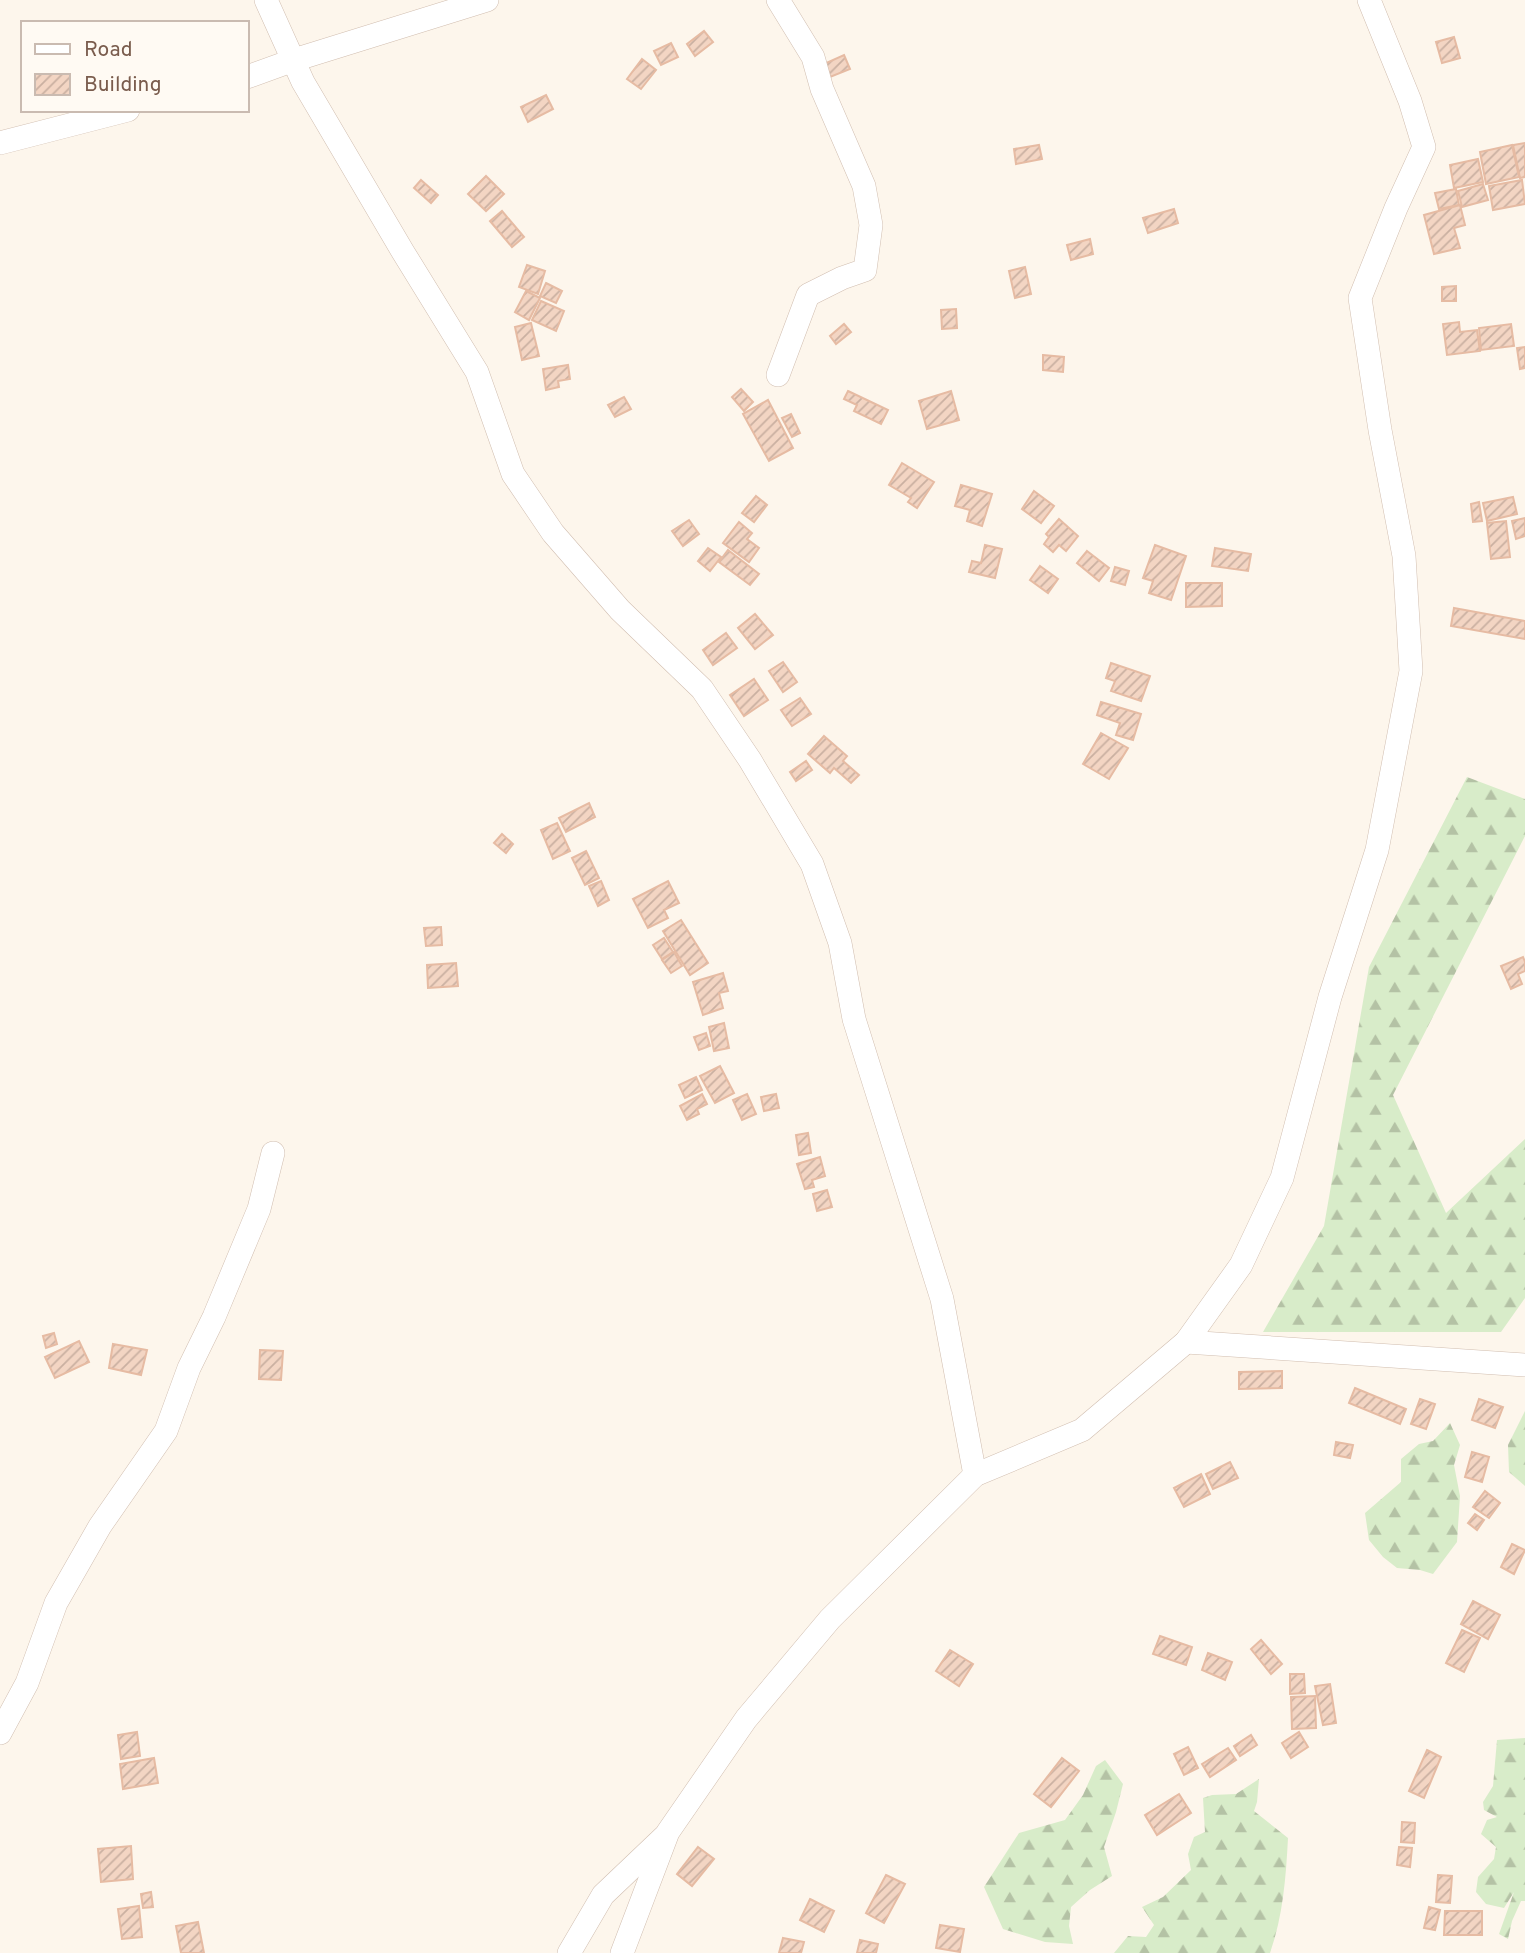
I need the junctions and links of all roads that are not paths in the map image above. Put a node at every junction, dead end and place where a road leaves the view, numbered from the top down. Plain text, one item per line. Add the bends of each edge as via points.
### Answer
1 (265, 0) edge
2 (487, 0) edge
3 (778, 0) edge
4 (1369, 0) edge
5 (294, 61) junction
6 (248, 77) edge
7 (120, 112) edge
8 (0, 143) edge
9 (778, 375) dead end
10 (273, 1153) dead end
11 (1186, 1342) junction
12 (1525, 1365) edge
13 (975, 1475) junction
14 (0, 1733) edge
15 (668, 1832) junction
16 (569, 1953) edge
17 (622, 1953) edge

1 - 5 street
2 - 5 street
3 - 9 street via 813,57 864,187 871,225 865,270 808,295
4 - 11 street via 1424,147 1360,299 1404,556 1410,671 1377,850 1330,997 1282,1178 1241,1265
5 - 6 street
5 - 13 street via 477,372 513,474 553,533 620,610 702,689 812,864 840,943 854,1019 942,1299
7 - 8 street
10 - 14 street via 259,1209 166,1431 100,1526 56,1603 27,1683
11 - 12 street
11 - 13 street via 1082,1430
13 - 15 street via 822,1629 746,1718
15 - 16 street via 603,1895
15 - 17 street

